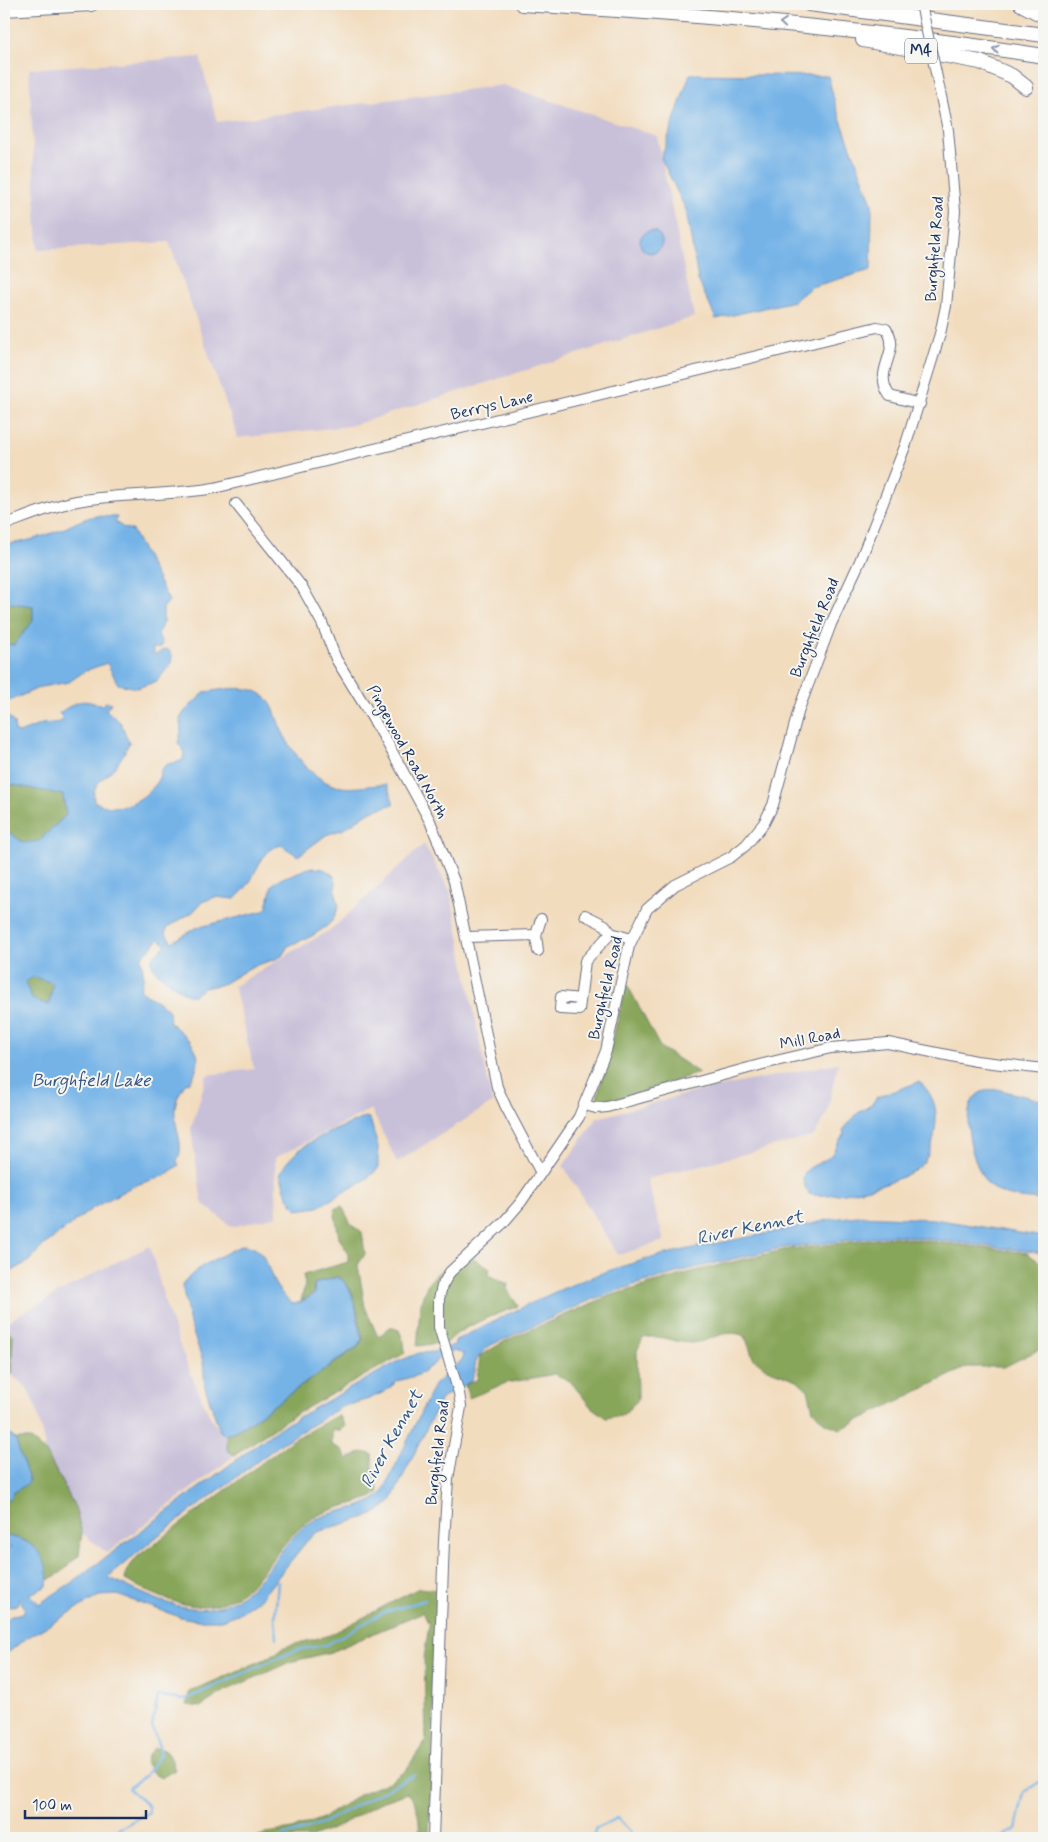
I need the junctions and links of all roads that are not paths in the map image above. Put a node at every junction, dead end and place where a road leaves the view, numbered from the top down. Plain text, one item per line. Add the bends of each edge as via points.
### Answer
1 (91, 4) edge
2 (522, 4) edge
3 (809, 4) edge
4 (921, 4) edge
5 (1022, 4) edge
6 (4, 9) edge
7 (1044, 16) edge
8 (812, 26) junction
9 (1044, 35) edge
10 (1044, 56) edge
11 (1026, 87) dead end
12 (920, 404) junction
13 (241, 506) dead end
14 (4, 525) edge
15 (585, 915) dead end
16 (541, 919) dead end
17 (611, 933) junction
18 (536, 935) junction
19 (467, 937) junction
20 (632, 939) junction
21 (538, 951) dead end
22 (580, 999) dead end
23 (1044, 1069) edge
24 (586, 1104) junction
25 (541, 1173) junction
26 (433, 1838) edge

1 - 6 highway
8 -> 2 highway, M4 via 636,10
3 - 9 highway, M4
4 - 12 street, Burghfield Road, bridge via 948,130 955,211 946,306
5 - 7 highway
10 -> 8 highway, M4
8 - 11 highway, M4 via 853,38 980,62 1012,76
12 - 14 street, Berrys Lane via 890,396 883,386 892,344 886,329 877,327 214,488 76,501 49,507
12 - 20 street, Burghfield Road via 799,709 774,805 756,835 738,852 683,880 647,909
13 - 19 street, Pingewood Road North via 262,540 302,587 322,623 336,660 430,821 454,881
15 - 17 street via 605,925
16 - 18 street
17 - 20 street
17 - 22 street via 585,961
18 - 19 street
18 - 21 street
19 - 25 street, Pingewood Road North via 498,1087
20 - 24 street, Burghfield Road via 606,1051
23 - 24 street, Mill Road via 976,1061 888,1044 821,1050 607,1107 596,1108
24 - 25 street, Burghfield Road
25 - 26 street, Burghfield Road via 503,1223 445,1279 439,1299 440,1336 460,1393 461,1407 451,1458 445,1532

